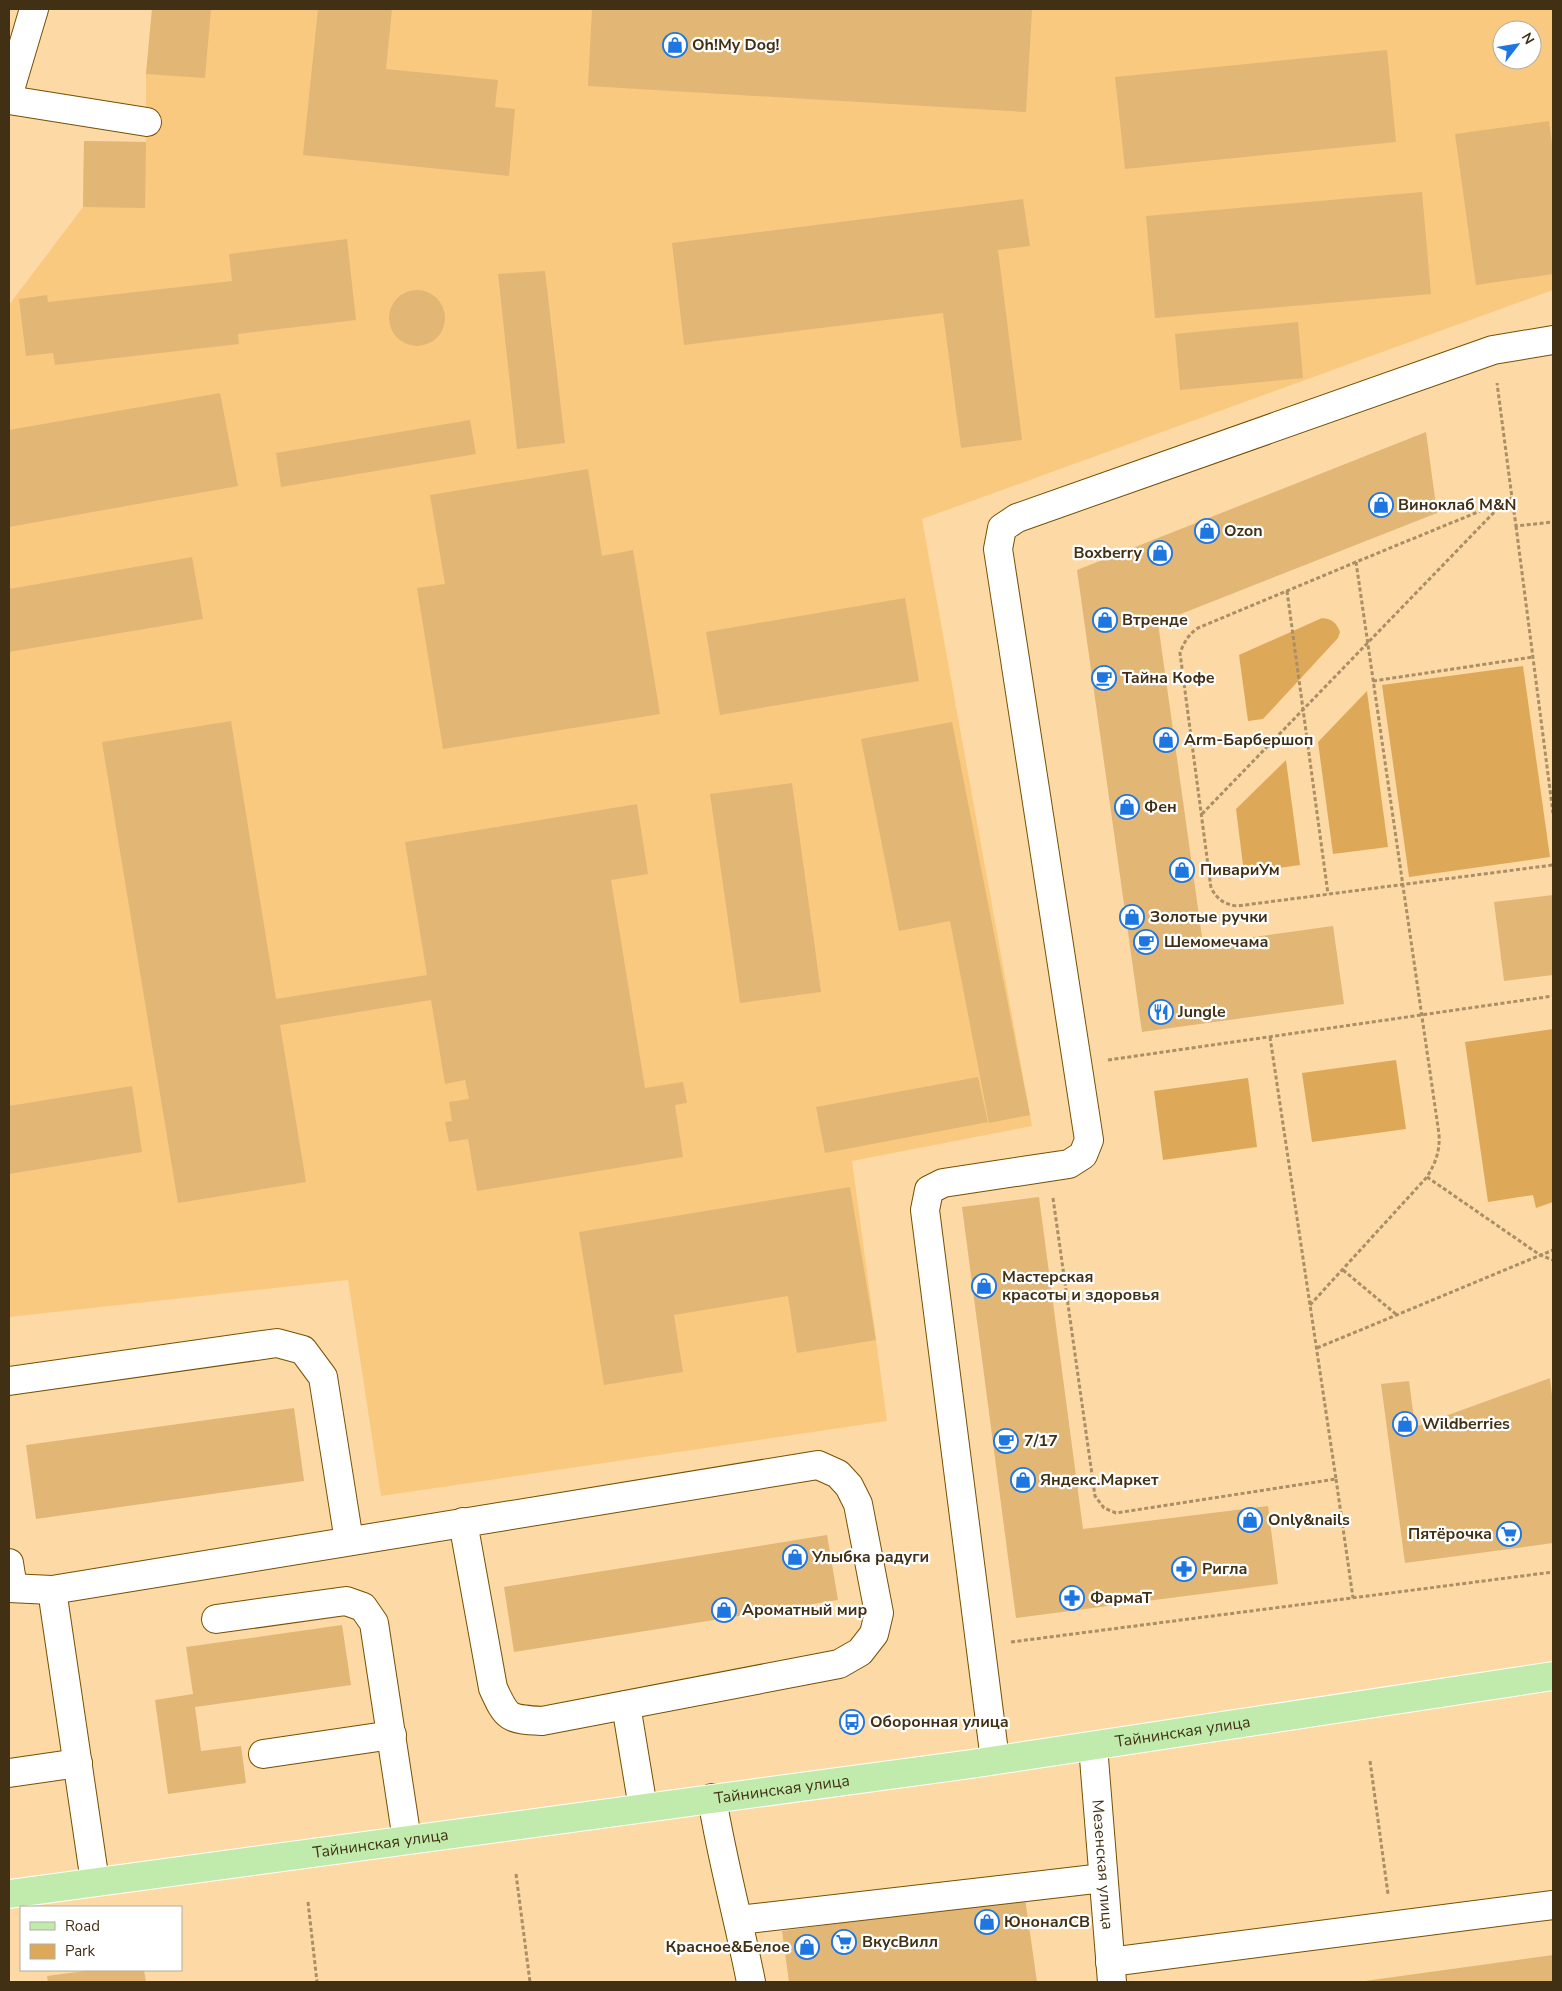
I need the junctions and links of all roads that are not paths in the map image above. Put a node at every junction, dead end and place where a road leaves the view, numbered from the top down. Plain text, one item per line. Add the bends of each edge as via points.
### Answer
1 (34, 9) edge
2 (9, 93) edge
3 (9, 100) edge
4 (146, 122) dead end
5 (1553, 340) edge
6 (9, 1381) edge
7 (463, 1522) junction
8 (349, 1541) junction
9 (10, 1580) edge
10 (52, 1590) junction
11 (216, 1619) dead end
12 (1553, 1676) edge
13 (626, 1705) junction
14 (392, 1735) junction
15 (1093, 1746) junction
16 (263, 1754) dead end
17 (995, 1760) junction
18 (78, 1762) junction
19 (9, 1773) edge
20 (712, 1798) junction
21 (644, 1808) junction
22 (407, 1840) junction
23 (1104, 1878) junction
24 (94, 1882) junction
25 (9, 1894) edge
26 (1553, 1905) edge
27 (739, 1920) junction
28 (1111, 1972) edge
29 (751, 1982) edge

1 - 2 street
3 - 4 street
5 - 17 street via 1493,350 1016,518 1002,528 998,549 1088,1140 1083,1155 1069,1164 942,1183 929,1190 924,1210
6 - 8 street via 277,1343 302,1350 323,1377
7 - 8 street
7 - 13 street via 493,1688 504,1711 518,1720 542,1722
7 - 13 street via 818,1465 838,1474 849,1486 858,1504 879,1613 874,1634 860,1652 839,1664
8 - 10 street
9 - 10 street
10 - 18 street
11 - 14 street via 346,1601 363,1607 374,1623
12 - 15 main road, Тайнинская улица
13 - 21 street
14 - 16 street
14 - 22 street
15 - 17 main road, Тайнинская улица
15 - 23 street, Мезенская улица
17 - 20 main road, Тайнинская улица
18 - 19 street
18 - 24 street
20 - 21 main road, Тайнинская улица
20 - 27 street via 721,1851
21 - 22 main road, Тайнинская улица
22 - 24 main road, Тайнинская улица
23 - 27 street
23 - 28 street, Мезенская улица
24 - 25 main road, Тайнинская улица
26 - 28 street via 1392,1926
27 - 29 street

